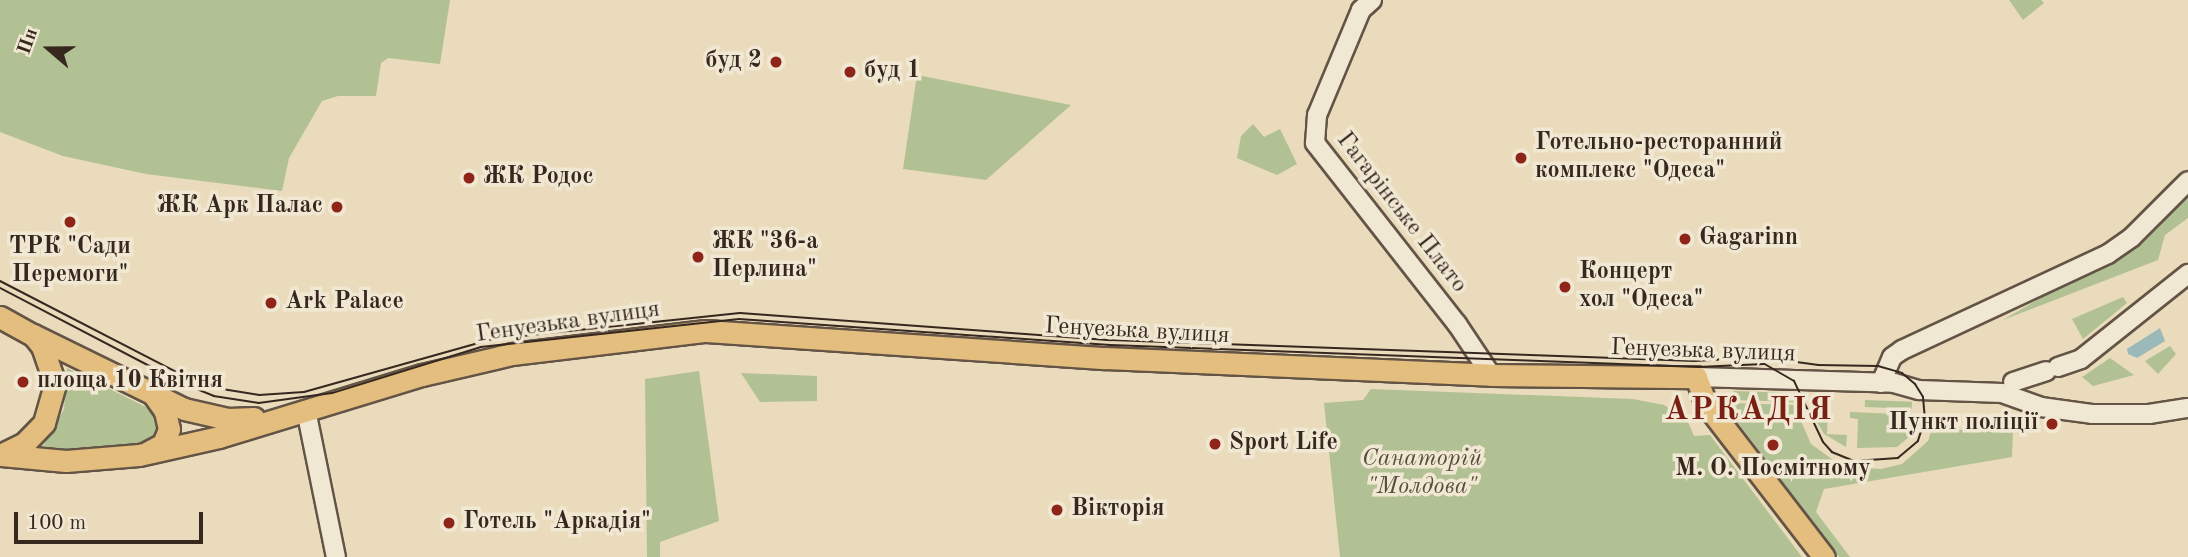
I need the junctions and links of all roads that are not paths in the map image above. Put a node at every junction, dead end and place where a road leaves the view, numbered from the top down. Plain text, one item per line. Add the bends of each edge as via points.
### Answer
1 (1372, 0) edge
2 (2188, 181) edge
3 (2188, 274) edge
4 (0, 317) edge
5 (33, 335) junction
6 (1491, 375) junction
7 (1696, 377) junction
8 (1887, 383) junction
9 (2007, 387) junction
10 (154, 395) junction
11 (2188, 408) edge
12 (306, 410) junction
13 (278, 416) junction
14 (0, 455) edge
15 (139, 455) junction
16 (336, 557) edge
17 (1824, 557) edge

1 - 6 street, Гагарінське Плато via 1361,10 1317,115 1315,143 1457,324
2 - 8 street via 2132,237 2108,254 1902,350 1889,362
3 - 9 street via 2081,359
4 - 5 main road
5 - 10 main road, Генуезька вулиця
5 - 14 main road via 49,358 54,398 36,434
6 - 7 main road, Генуезька вулиця
6 - 12 main road, Генуезька вулиця via 1105,358 740,330 512,354
7 - 8 street, Генуезька вулиця
7 - 17 main road via 1706,404
8 - 9 street, Генуезька вулиця via 1933,391
9 - 11 street via 2041,407 2092,414 2149,414
10 - 13 main road, Генуезька вулиця via 203,415
10 - 15 main road via 168,418 168,434 157,448
12 - 13 main road, Генуезька вулиця
12 - 16 street
13 - 15 main road, Генуезька вулиця via 219,438
14 - 15 main road, Генуезька вулиця via 66,461

